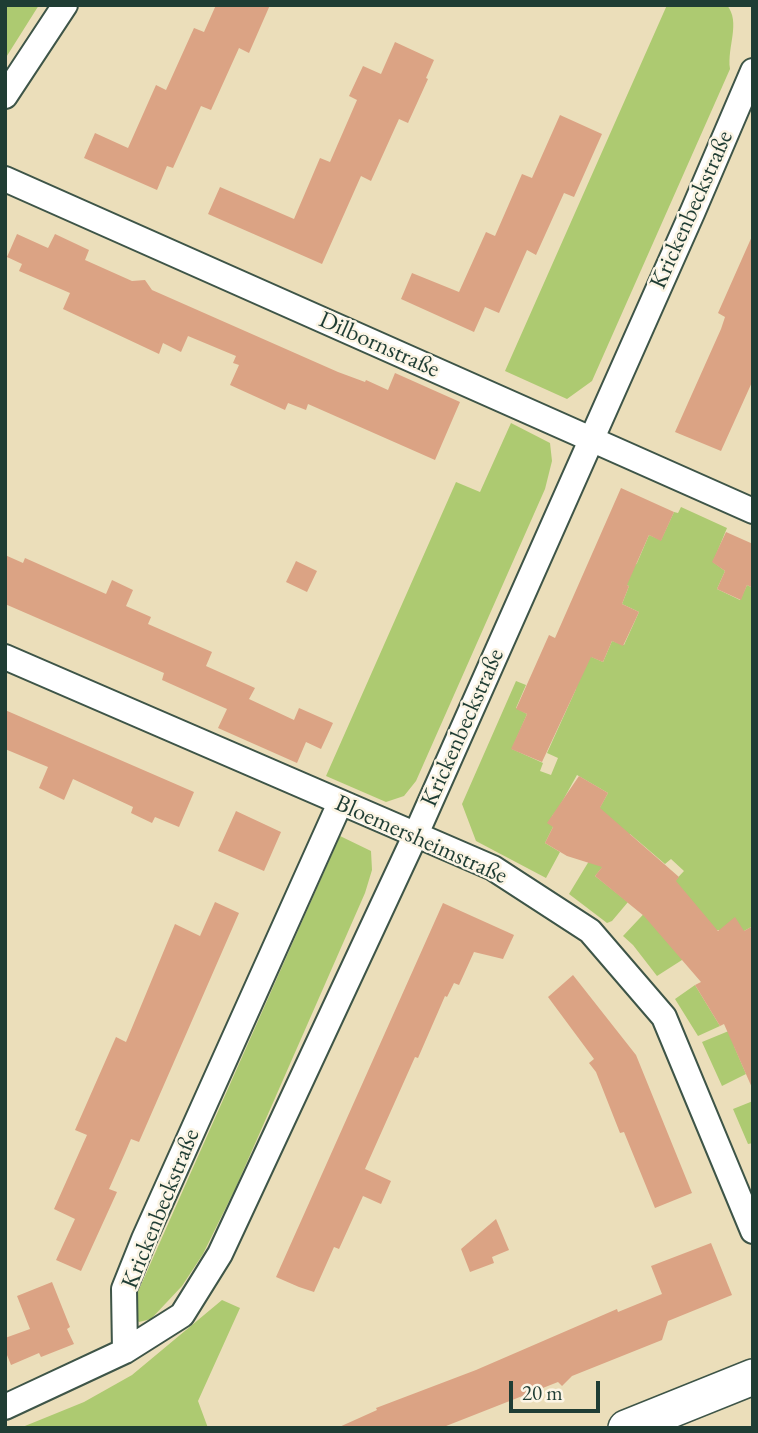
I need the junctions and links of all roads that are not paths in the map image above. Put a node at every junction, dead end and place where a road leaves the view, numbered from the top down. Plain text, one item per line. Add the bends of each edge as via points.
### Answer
1 (65, 5) edge
2 (753, 71) edge
3 (5, 96) edge
4 (5, 179) edge
5 (590, 438) junction
6 (753, 511) edge
7 (5, 657) edge
8 (340, 803) junction
9 (416, 834) junction
10 (753, 1231) edge
11 (125, 1351) junction
12 (753, 1377) edge
13 (5, 1407) edge
14 (626, 1428) edge

1 - 3 street
2 - 5 street, Krickenbeckstraße
4 - 5 street, Dilbornstraße
5 - 6 street, Dilbornstraße
5 - 9 street, Krickenbeckstraße
7 - 8 street, Bloemersheimstraße
8 - 9 street, Bloemersheimstraße
8 - 11 street, Krickenbeckstraße via 124,1289
9 - 10 street, Bloemersheimstraße via 493,868 590,931 664,1017
9 - 11 street, Krickenbeckstraße via 220,1254 182,1315
11 - 13 street, Krickenbeckstraße
12 - 14 street

